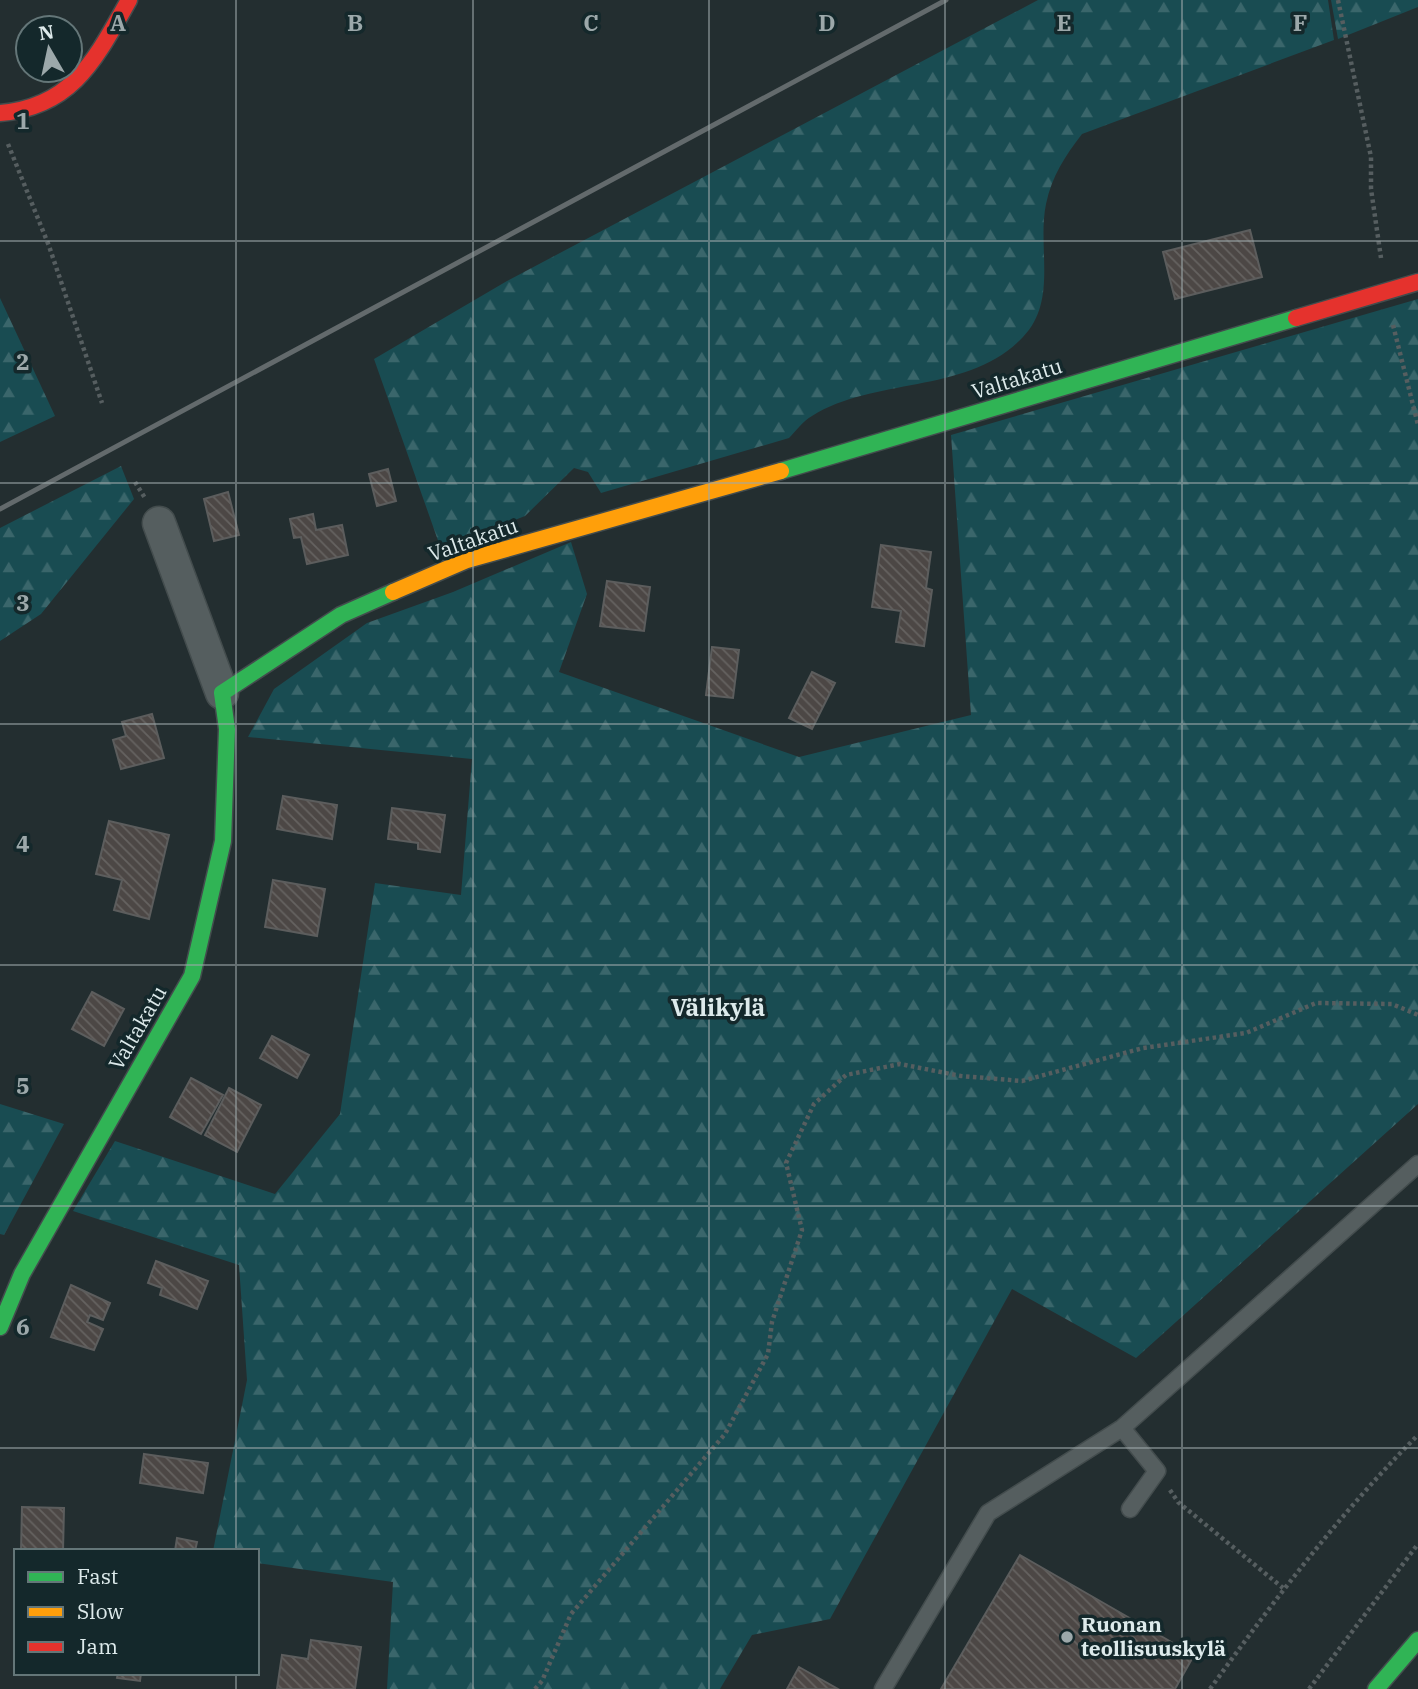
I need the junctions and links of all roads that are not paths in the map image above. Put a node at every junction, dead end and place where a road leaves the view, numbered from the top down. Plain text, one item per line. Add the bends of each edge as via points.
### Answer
1 (129, 0) edge
2 (0, 113) edge
3 (1418, 282) edge
4 (159, 523) dead end
5 (222, 693) junction
6 (1418, 1164) edge
7 (0, 1326) edge
8 (1122, 1427) junction
9 (1130, 1509) dead end
10 (1418, 1640) edge
11 (883, 1689) edge
12 (1376, 1689) edge

1 - 2 street via 98,53 67,92 26,114
3 - 5 street, Valtakatu via 662,507 467,560 341,615
4 - 5 street
5 - 7 street, Valtakatu via 227,729 223,841 192,976 22,1274
6 - 8 lane
8 - 9 lane via 1157,1471
8 - 11 lane via 988,1513
10 - 12 street

